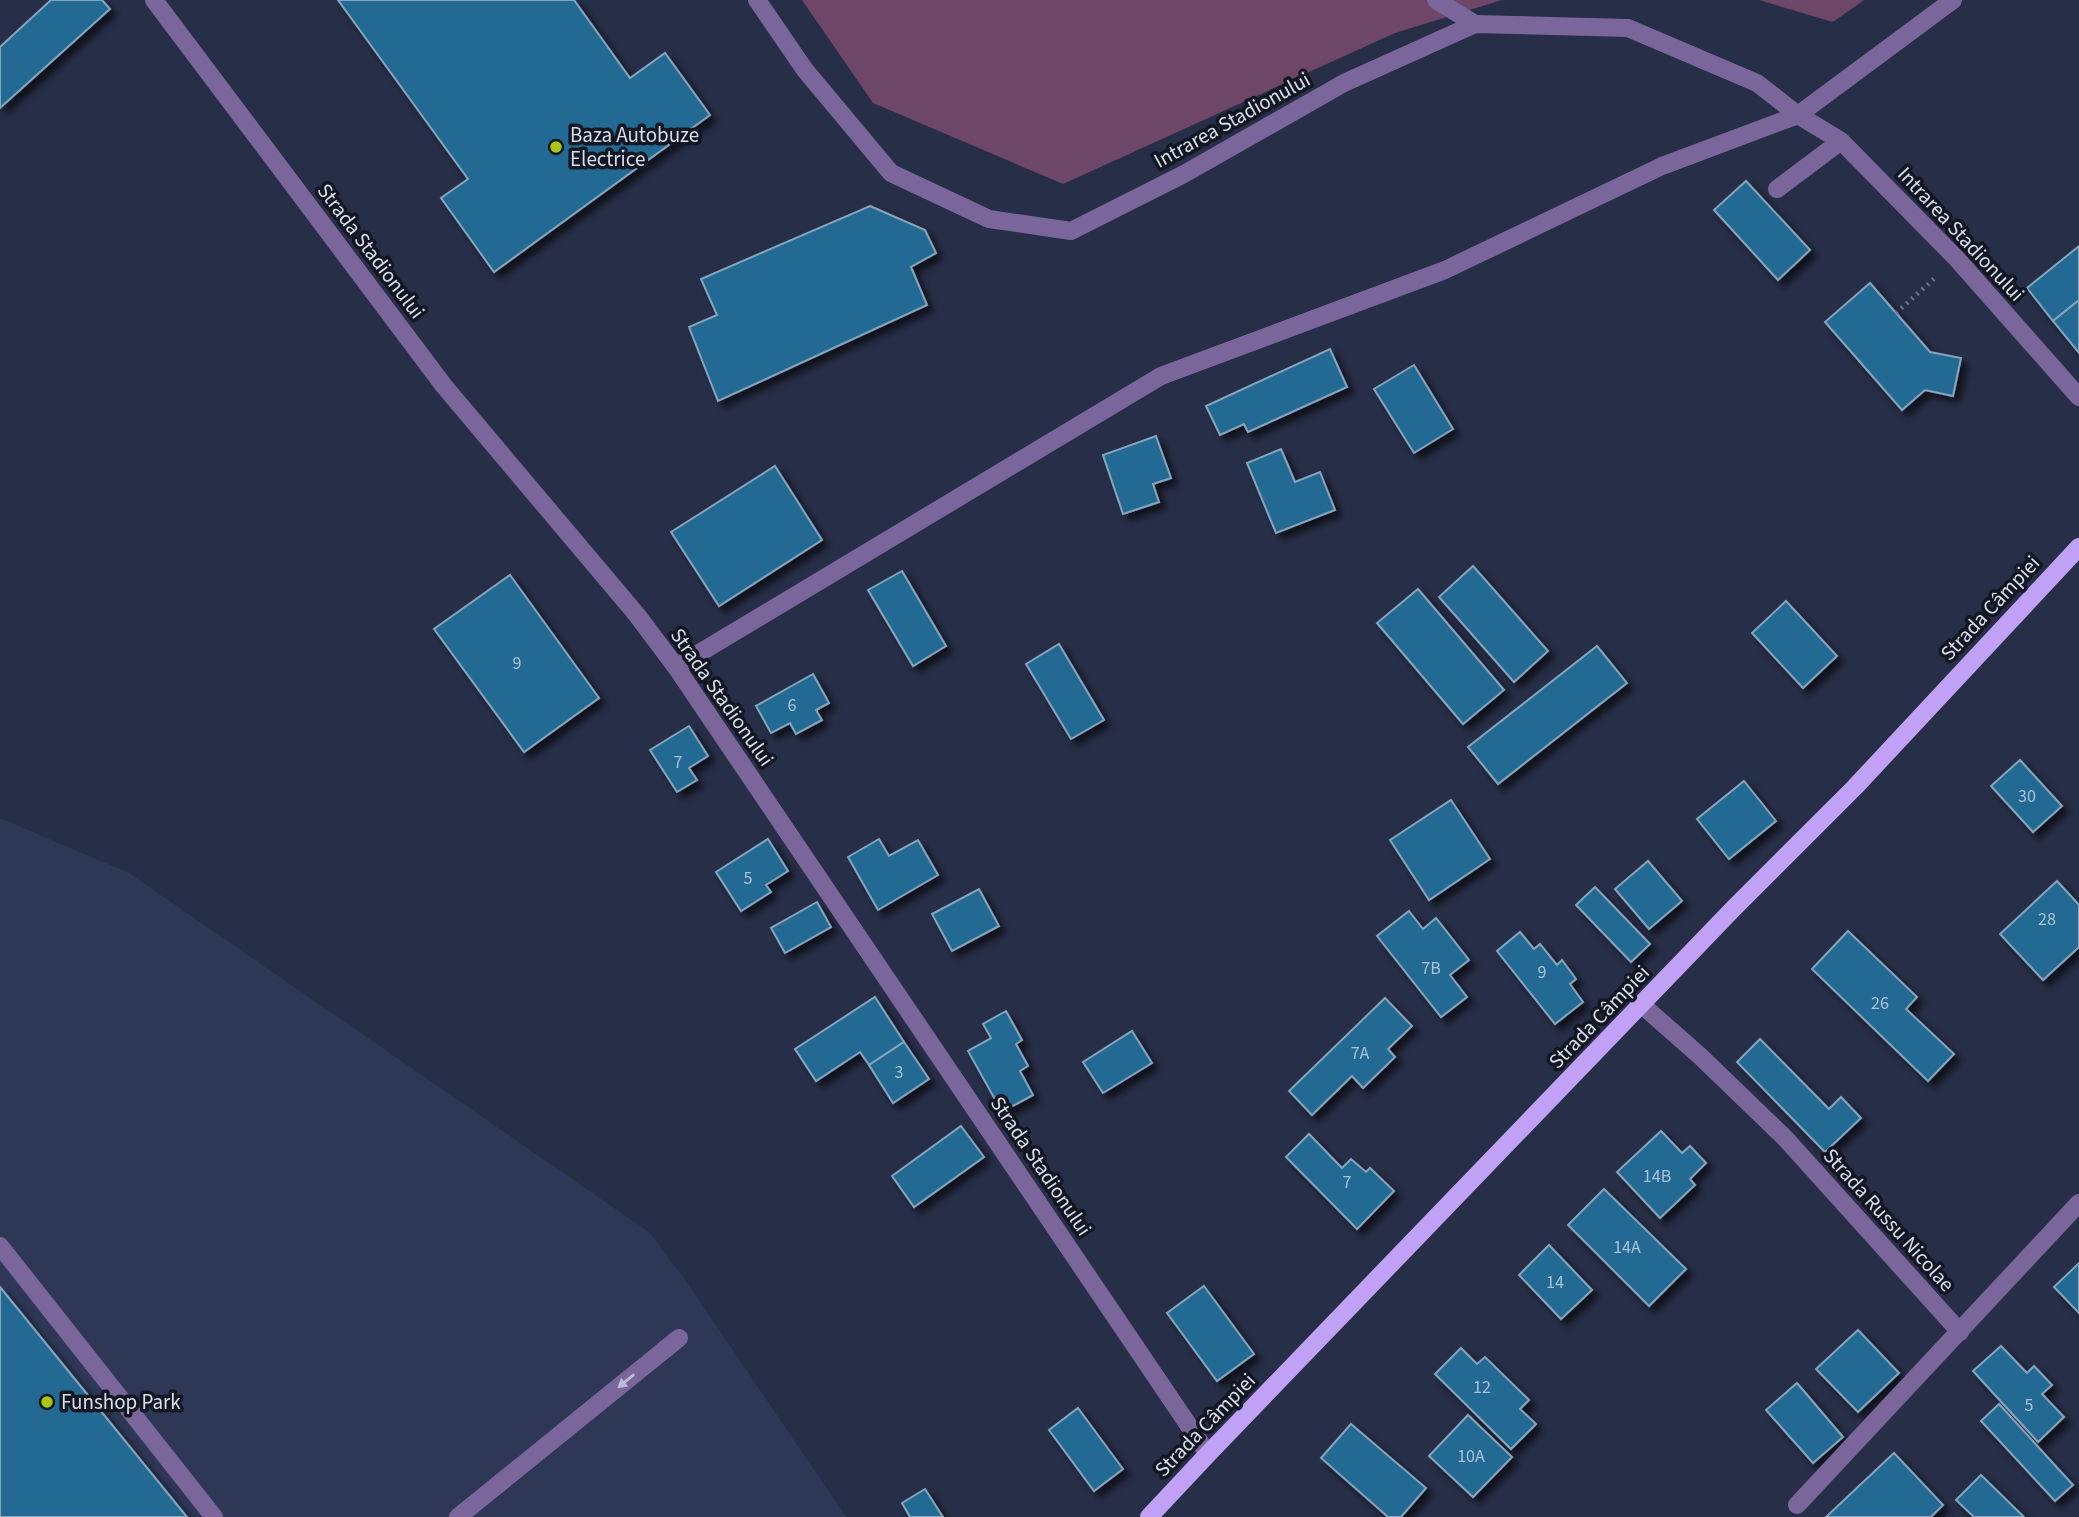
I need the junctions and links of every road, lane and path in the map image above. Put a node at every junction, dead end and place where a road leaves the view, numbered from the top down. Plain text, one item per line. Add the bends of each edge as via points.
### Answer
1 (154, 0) edge
2 (757, 0) edge
3 (1436, 0) edge
4 (1953, 0) edge
5 (1475, 24) junction
6 (1798, 115) junction
7 (1842, 141) junction
8 (1777, 189) dead end
9 (1956, 259) junction
10 (1896, 313) dead end
11 (2079, 397) edge
12 (2079, 547) edge
13 (676, 667) junction
14 (1642, 1005) junction
15 (2079, 1203) edge
16 (0, 1246) edge
17 (1960, 1332) junction
18 (679, 1338) dead end
19 (1208, 1454) junction
20 (1797, 1505) dead end
21 (214, 1517) edge
22 (458, 1517) edge
23 (1149, 1517) edge

1 - 13 street, Strada Stadionului via 443,386
2 - 5 street, Intrarea Stadionului via 805,70 891,173 989,219 1071,231 1184,174 1344,83
3 - 5 street
4 - 6 street
5 - 6 street, Intrarea Stadionului via 1628,28 1757,83
6 - 7 street, Intrarea Stadionului
6 - 13 street via 1662,166 1446,270 1161,376
7 - 8 street
7 - 9 street, Intrarea Stadionului
9 - 10 path
9 - 11 street, Intrarea Stadionului
12 - 14 main road, Strada Câmpiei via 1855,787
13 - 19 street, Strada Stadionului
14 - 17 street, Strada Russu Nicolae via 1785,1138
14 - 19 main road, Strada Câmpiei
15 - 17 street
16 - 21 street
17 - 20 street
18 -> 22 street
19 - 23 main road, Strada Câmpiei

